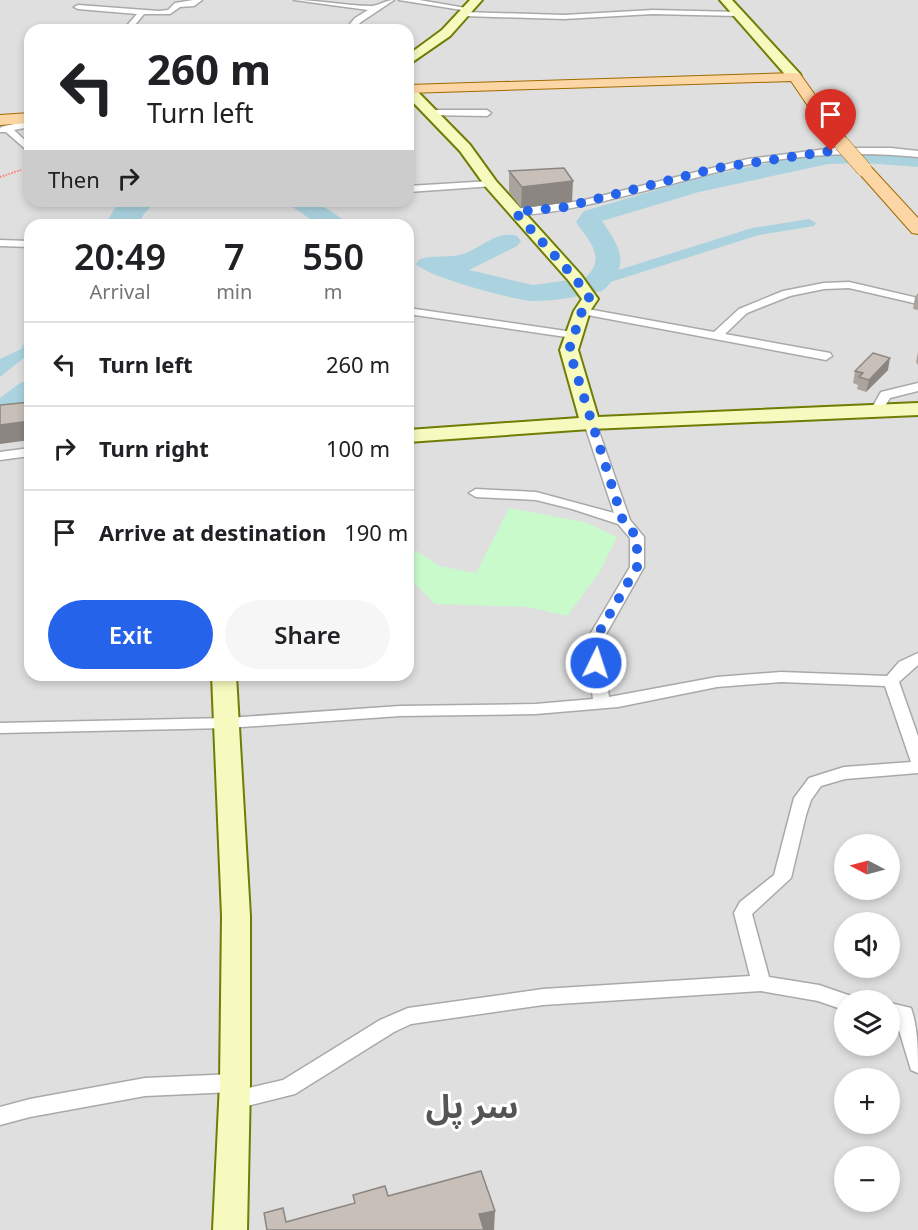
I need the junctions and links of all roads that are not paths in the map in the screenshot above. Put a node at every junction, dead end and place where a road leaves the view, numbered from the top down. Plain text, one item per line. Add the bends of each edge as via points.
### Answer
1 (198, 0) edge
2 (298, 0) edge
3 (390, 0) edge
4 (403, 0) edge
5 (726, 0) edge
6 (78, 8) dead end
7 (470, 8) edge
8 (377, 9) junction
9 (142, 12) junction
10 (738, 14) junction
11 (132, 24) edge
12 (354, 24) edge
13 (414, 57) edge
14 (795, 77) junction
15 (414, 89) edge
16 (414, 95) edge
17 (431, 113) junction
18 (487, 113) dead end
19 (24, 120) edge
20 (24, 124) edge
21 (2, 126) edge
22 (24, 145) edge
23 (918, 153) edge
24 (491, 184) junction
25 (414, 189) edge
26 (515, 212) junction
27 (918, 229) edge
28 (0, 243) edge
29 (24, 244) edge
30 (918, 301) edge
31 (586, 305) junction
32 (414, 312) edge
33 (573, 334) junction
34 (717, 335) junction
35 (826, 356) dead end
36 (918, 387) edge
37 (918, 409) edge
38 (876, 411) junction
39 (590, 423) junction
40 (414, 435) edge
41 (24, 453) edge
42 (0, 456) edge
43 (476, 493) dead end
44 (623, 521) junction
45 (918, 658) edge
46 (224, 681) edge
47 (891, 681) junction
48 (602, 704) junction
49 (226, 723) junction
50 (0, 728) edge
51 (918, 760) edge
52 (918, 766) edge
53 (761, 983) junction
54 (834, 998) edge
55 (900, 1013) edge
56 (918, 1064) edge
57 (235, 1092) junction
58 (0, 1116) edge
59 (230, 1230) edge

1 - 9 street via 178,4 170,12
2 - 8 street
3 - 8 street
4 - 7 street
5 - 10 street
6 - 9 street
7 - 10 street via 564,17 653,12
7 - 13 street via 446,33
8 - 12 street
9 - 11 street
10 - 14 street
14 - 15 main road
14 - 27 main road, bridge via 842,144
16 - 17 street
17 - 18 street
17 - 24 street via 465,148
19 - 21 main road
20 - 21 street
21 - 22 street
23 - 26 street via 840,150 788,157 691,174 565,207
24 - 25 street
24 - 26 street
26 - 31 street via 575,278
28 - 29 street
30 - 34 street via 849,285 824,286 787,293 743,311
31 - 33 street
31 - 34 street
32 - 33 street
33 - 39 street via 569,350
34 - 35 street
36 - 38 street via 885,395
37 - 38 street
38 - 39 street
39 - 40 street
39 - 44 street
41 - 42 street
43 - 44 street via 536,496
44 - 48 street via 637,537 637,567 593,643
45 - 47 street
46 - 49 street
47 - 48 street via 781,677 717,682
47 - 51 street
48 - 49 street via 536,710 400,711
49 - 50 street
49 - 57 street via 236,916
52 - 53 street via 844,773 816,782 803,798 782,878 743,913
53 - 54 street
53 - 57 street via 543,997 408,1016 288,1088
55 - 56 street via 904,1014
57 - 58 street via 145,1087
57 - 59 street

